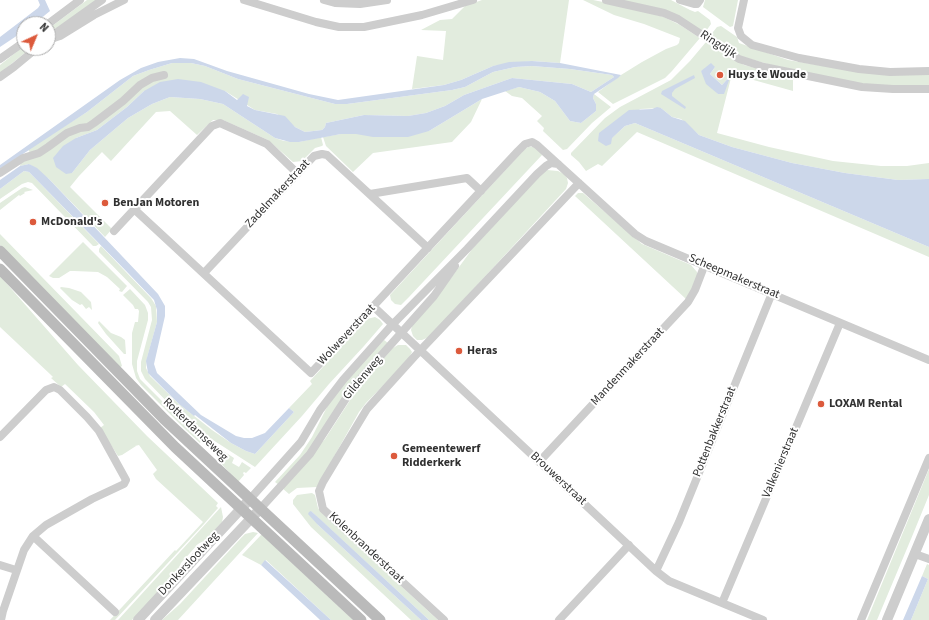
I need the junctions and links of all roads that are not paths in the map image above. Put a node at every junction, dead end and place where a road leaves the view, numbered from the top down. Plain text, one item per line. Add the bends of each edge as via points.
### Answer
1 (80, 0) edge
2 (102, 0) edge
3 (124, 0) edge
4 (244, 0) edge
5 (324, 0) edge
6 (388, 0) edge
7 (473, 0) edge
8 (606, 0) edge
9 (680, 0) edge
10 (744, 0) edge
11 (699, 2) edge
12 (56, 18) edge
13 (56, 33) edge
14 (56, 37) edge
15 (16, 48) edge
16 (27, 56) edge
17 (0, 59) edge
18 (929, 71) edge
19 (164, 75) dead end
20 (0, 77) edge
21 (929, 89) edge
22 (558, 164) junction
23 (0, 173) edge
24 (297, 173) junction
25 (579, 183) junction
26 (481, 191) junction
27 (370, 194) junction
28 (134, 209) junction
29 (114, 232) dead end
30 (428, 248) junction
31 (467, 249) junction
32 (0, 251) edge
33 (705, 264) junction
34 (0, 269) edge
35 (204, 273) junction
36 (772, 293) junction
37 (374, 307) junction
38 (840, 323) junction
39 (392, 325) junction
40 (401, 333) junction
41 (420, 351) junction
42 (929, 360) edge
43 (0, 437) edge
44 (929, 458) edge
45 (539, 462) junction
46 (250, 499) junction
47 (241, 509) junction
48 (260, 509) junction
49 (251, 518) junction
50 (929, 519) edge
51 (33, 536) junction
52 (628, 545) junction
53 (915, 554) junction
54 (929, 559) edge
55 (0, 565) edge
56 (16, 570) junction
57 (656, 571) junction
58 (722, 603) junction
59 (2, 611) edge
60 (115, 612) dead end
61 (1, 620) edge
62 (138, 620) edge
63 (155, 620) edge
64 (361, 620) edge
65 (380, 620) edge
66 (444, 620) edge
67 (559, 620) edge
68 (763, 620) edge
69 (861, 620) edge
70 (887, 620) edge

1 - 12 street
2 - 13 street
3 - 14 street
4 - 7 street via 316,22 351,27 416,17
5 - 6 street via 360,4
8 - 21 street, Ringdijk via 664,13 678,19 749,63 862,87 893,90
9 - 11 street via 690,4
10 - 18 street via 738,26 739,33 752,45 806,60 875,71
15 - 17 street
16 - 20 street
19 - 23 street via 140,85 124,101 88,127 67,133 48,148 23,158
22 - 25 street, Scheepmakerstraat
22 - 26 street, Wolweverstraat via 537,145 532,142 525,144
22 - 31 street, Gildenweg via 550,163 546,166
24 - 27 street, Zadelmakerstraat via 314,156 327,155
24 - 28 street via 267,144 220,123 212,126
24 - 35 street, Zadelmakerstraat
25 - 33 street, Scheepmakerstraat via 635,234 646,241
25 - 41 street, Kolenbranderstraat
26 - 27 street via 467,178
26 - 30 street, Wolweverstraat
27 - 30 street, Zadelmakerstraat
28 - 29 street
28 - 35 street, Wolweverstraat
30 - 37 street, Wolweverstraat
31 - 39 street, Gildenweg
31 - 40 street, Gildenweg via 434,296
32 - 46 main road, Rotterdamseweg via 164,419
33 - 36 street, Scheepmakerstraat
33 - 45 street, Mandenmakerstraat via 688,302
34 - 47 main road via 144,417
35 - 37 street, Wolweverstraat via 312,373
36 - 38 street, Scheepmakerstraat
36 - 57 street, Pottenbakkerstraat via 679,522
37 - 39 street, Brouwerstraat
38 - 42 street, Scheepmakerstraat
38 - 58 street, Valkenierstraat
39 - 40 street, Brouwerstraat
39 - 46 street, Gildenweg via 343,380 320,410 301,442
40 - 41 street, Brouwerstraat
40 - 48 street, Gildenweg via 347,396 310,454
41 - 45 street, Brouwerstraat
41 - 66 street, Kolenbranderstraat via 367,409 319,491 323,509
43 - 51 street via 46,390 54,387 60,390 99,432 126,480 124,484 46,525
44 - 69 street
45 - 52 street, Brouwerstraat
46 - 47 street, Donkerslootweg
46 - 48 main road, Rotterdamseweg
47 - 49 main road
47 - 62 street, Donkerslootweg
48 - 49 street, Donkerslootweg
48 - 65 main road, Rotterdamseweg
49 - 63 street, Donkerslootweg
49 - 64 main road
50 - 53 street
51 - 56 street
51 - 60 street
52 - 57 street, Brouwerstraat
52 - 67 street
53 - 54 street
53 - 70 street
55 - 56 street
56 - 59 street
57 - 58 street, Brouwerstraat via 669,581
58 - 68 street, Brouwerstraat
59 - 61 street

